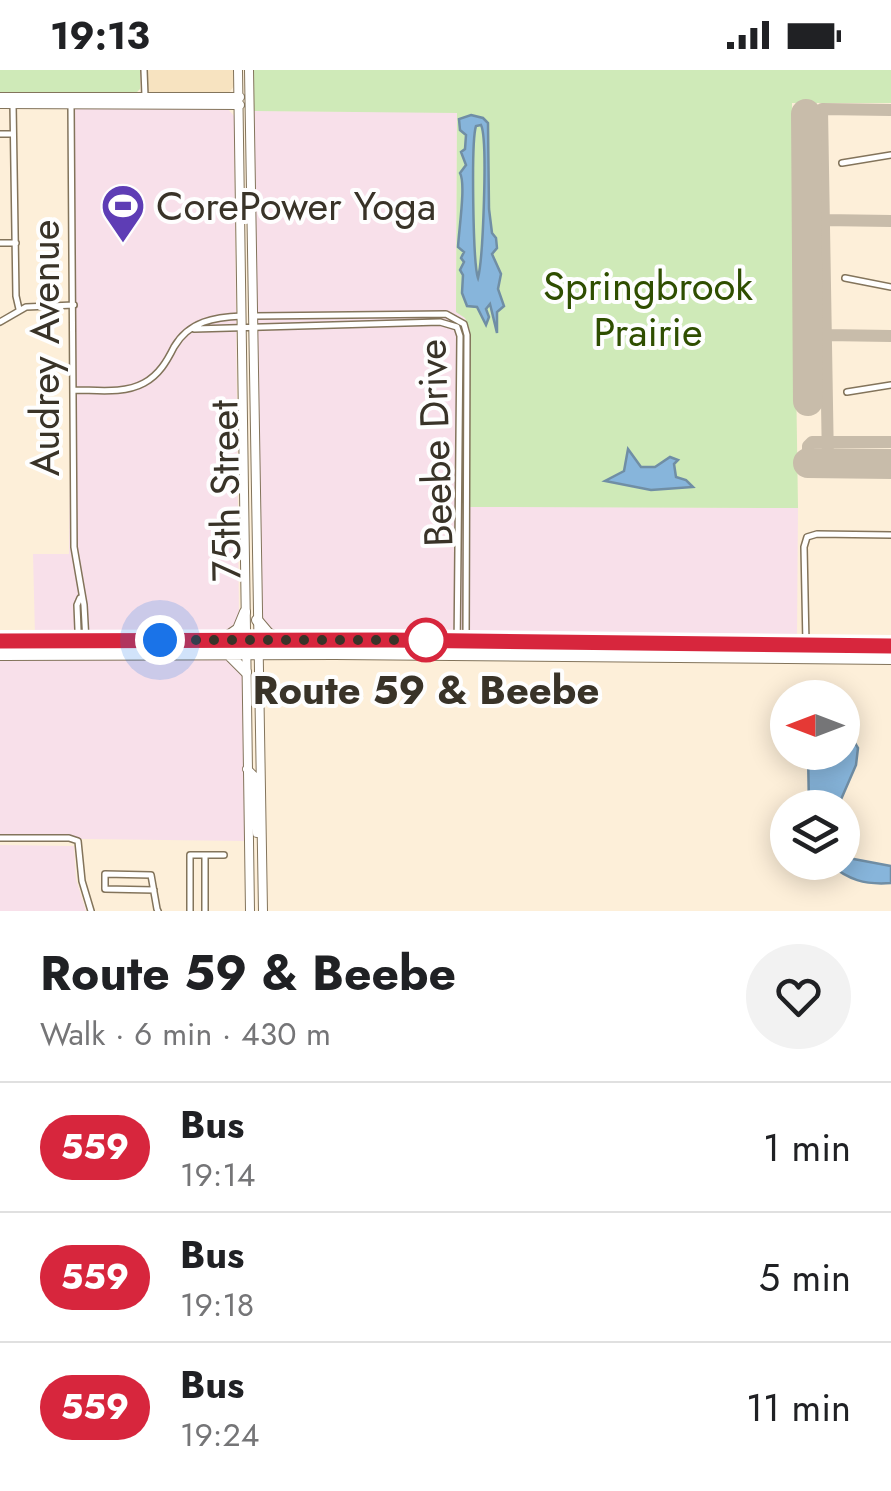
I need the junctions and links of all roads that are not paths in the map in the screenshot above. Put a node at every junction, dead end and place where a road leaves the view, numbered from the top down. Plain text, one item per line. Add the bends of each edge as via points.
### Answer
1 (144, 70) edge
2 (238, 70) edge
3 (250, 70) edge
4 (0, 100) edge
5 (71, 100) junction
6 (145, 101) junction
7 (239, 101) junction
8 (250, 101) junction
9 (12, 104) junction
10 (0, 134) edge
11 (13, 134) junction
12 (891, 155) edge
13 (842, 163) dead end
14 (0, 243) edge
15 (16, 243) junction
16 (845, 278) dead end
17 (891, 286) edge
18 (74, 305) junction
19 (20, 309) junction
20 (253, 320) junction
21 (241, 321) junction
22 (0, 322) edge
23 (891, 385) edge
24 (74, 390) junction
25 (847, 392) dead end
26 (891, 535) edge
27 (245, 612) junction
28 (258, 620) junction
29 (82, 640) junction
30 (222, 640) junction
31 (252, 640) junction
32 (282, 640) junction
33 (0, 641) edge
34 (462, 641) junction
35 (806, 645) junction
36 (891, 646) edge
37 (82, 654) junction
38 (228, 654) junction
39 (252, 654) junction
40 (462, 654) junction
41 (0, 655) edge
42 (891, 659) edge
43 (246, 672) junction
44 (247, 769) junction
45 (0, 838) edge
46 (205, 855) junction
47 (224, 856) dead end
48 (262, 857) junction
49 (154, 890) junction
50 (91, 911) edge
51 (158, 911) edge
52 (190, 911) edge
53 (205, 911) edge
54 (250, 911) edge
55 (264, 911) edge

1 - 6 street
2 - 7 main road, 75th Street
3 - 8 main road, 75th Street
4 - 5 main road
4 - 9 main road
5 - 6 main road
5 - 9 main road
5 - 18 street, Audrey Avenue
6 - 7 main road
7 - 8 main road
7 - 21 main road, 75th Street
8 - 20 main road, 75th Street
9 - 11 street
10 - 11 street
11 - 15 street
12 - 13 street
14 - 15 street
15 - 19 street
16 - 17 street
18 - 19 street
18 - 24 street, Audrey Avenue
19 - 22 street
20 - 21 street, Beebe Drive
20 - 28 main road, 75th Street
20 - 34 street, Beebe Drive via 446,314 464,324
21 - 24 street, Beebe Drive via 181,337 144,383
21 - 27 main road, 75th Street
23 - 25 street
24 - 29 street, Audrey Avenue via 74,548
26 - 35 street via 808,537
27 - 30 main road via 238,629
27 - 31 main road, 75th Street
28 - 31 main road, 75th Street
28 - 32 main road
29 - 30 main road
29 - 33 main road
29 - 37 street, Audrey Avenue
30 - 31 main road
31 - 32 main road
31 - 39 main road, 75th Street
32 - 34 main road
34 - 35 main road
34 - 40 street, Beebe Drive
35 - 36 main road
37 - 38 main road
37 - 41 main road
38 - 39 main road
38 - 43 main road
39 - 40 main road
39 - 43 main road, 75th Street
39 - 48 main road, 75th Street
40 - 42 main road
43 - 44 main road, 75th Street
44 - 48 main road via 255,777
44 - 54 main road, 75th Street
45 - 50 street via 78,841
46 - 47 street
46 - 52 street via 190,855
46 - 53 street
48 - 55 main road, 75th Street
49 - 49 street via 151,875 105,874 106,888
49 - 51 street

